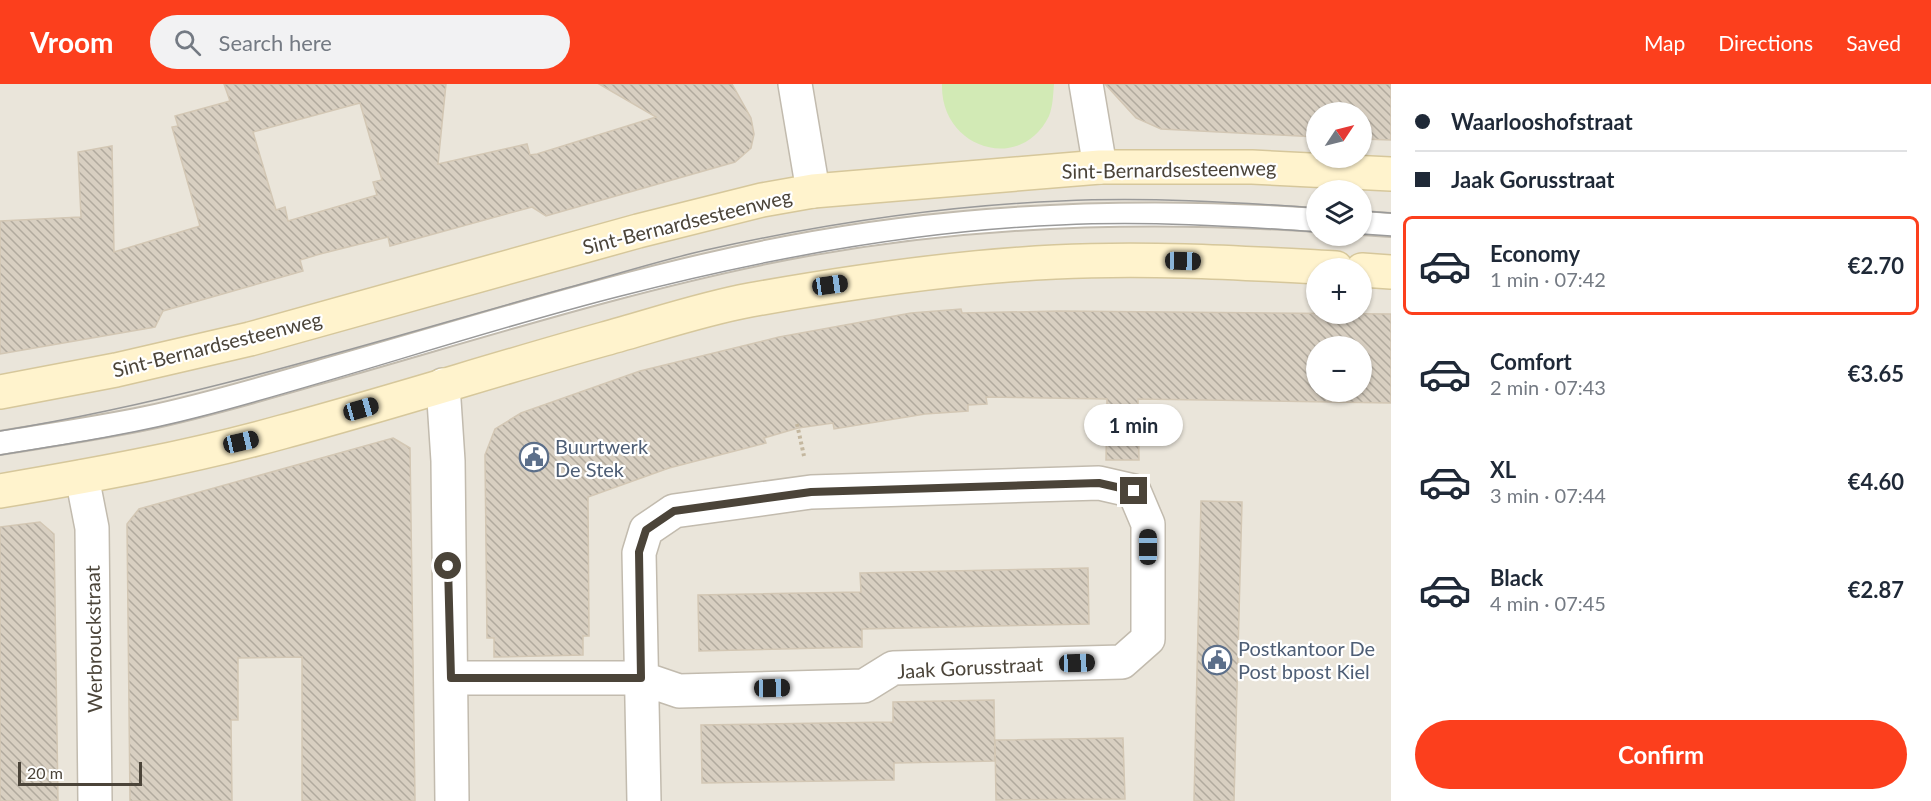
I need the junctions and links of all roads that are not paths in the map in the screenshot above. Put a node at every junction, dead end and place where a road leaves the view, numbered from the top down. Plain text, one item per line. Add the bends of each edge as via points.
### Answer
1 (795, 84) edge
2 (1086, 84) edge
3 (1100, 167) junction
4 (1391, 174) edge
5 (813, 191) junction
6 (1306, 220) edge
7 (1372, 224) edge
8 (1391, 225) edge
9 (1306, 266) edge
10 (1372, 271) edge
11 (1391, 272) edge
12 (443, 384) junction
13 (0, 393) edge
14 (0, 443) edge
15 (82, 477) junction
16 (0, 491) edge
17 (451, 678) junction
18 (641, 678) junction
19 (95, 801) edge
20 (452, 801) edge
21 (644, 801) edge

1 - 5 street
2 - 3 street
3 - 4 street, Sint-Bernardsesteenweg via 1252,167
3 - 5 street, Sint-Bernardsesteenweg
5 - 13 street, Sint-Bernardsesteenweg via 638,231 250,339
6 - 14 lane via 1050,215 950,222 834,239 615,288 147,418
7 - 8 lane
9 - 12 street via 1119,260 988,266 906,275 751,300
10 - 11 street
12 - 15 street via 280,433
12 - 17 street
15 - 16 street
15 - 19 street, Werbrouckstraat via 92,528
17 - 18 street, Jaak Gorusstraat
17 - 20 street
18 - 18 street, Jaak Gorusstraat via 639,552 646,530 674,511 811,492 1099,483 1134,491 1148,524 1148,639 1122,662 893,668 864,686 679,691
18 - 21 street, Jaak Gorusstraat

